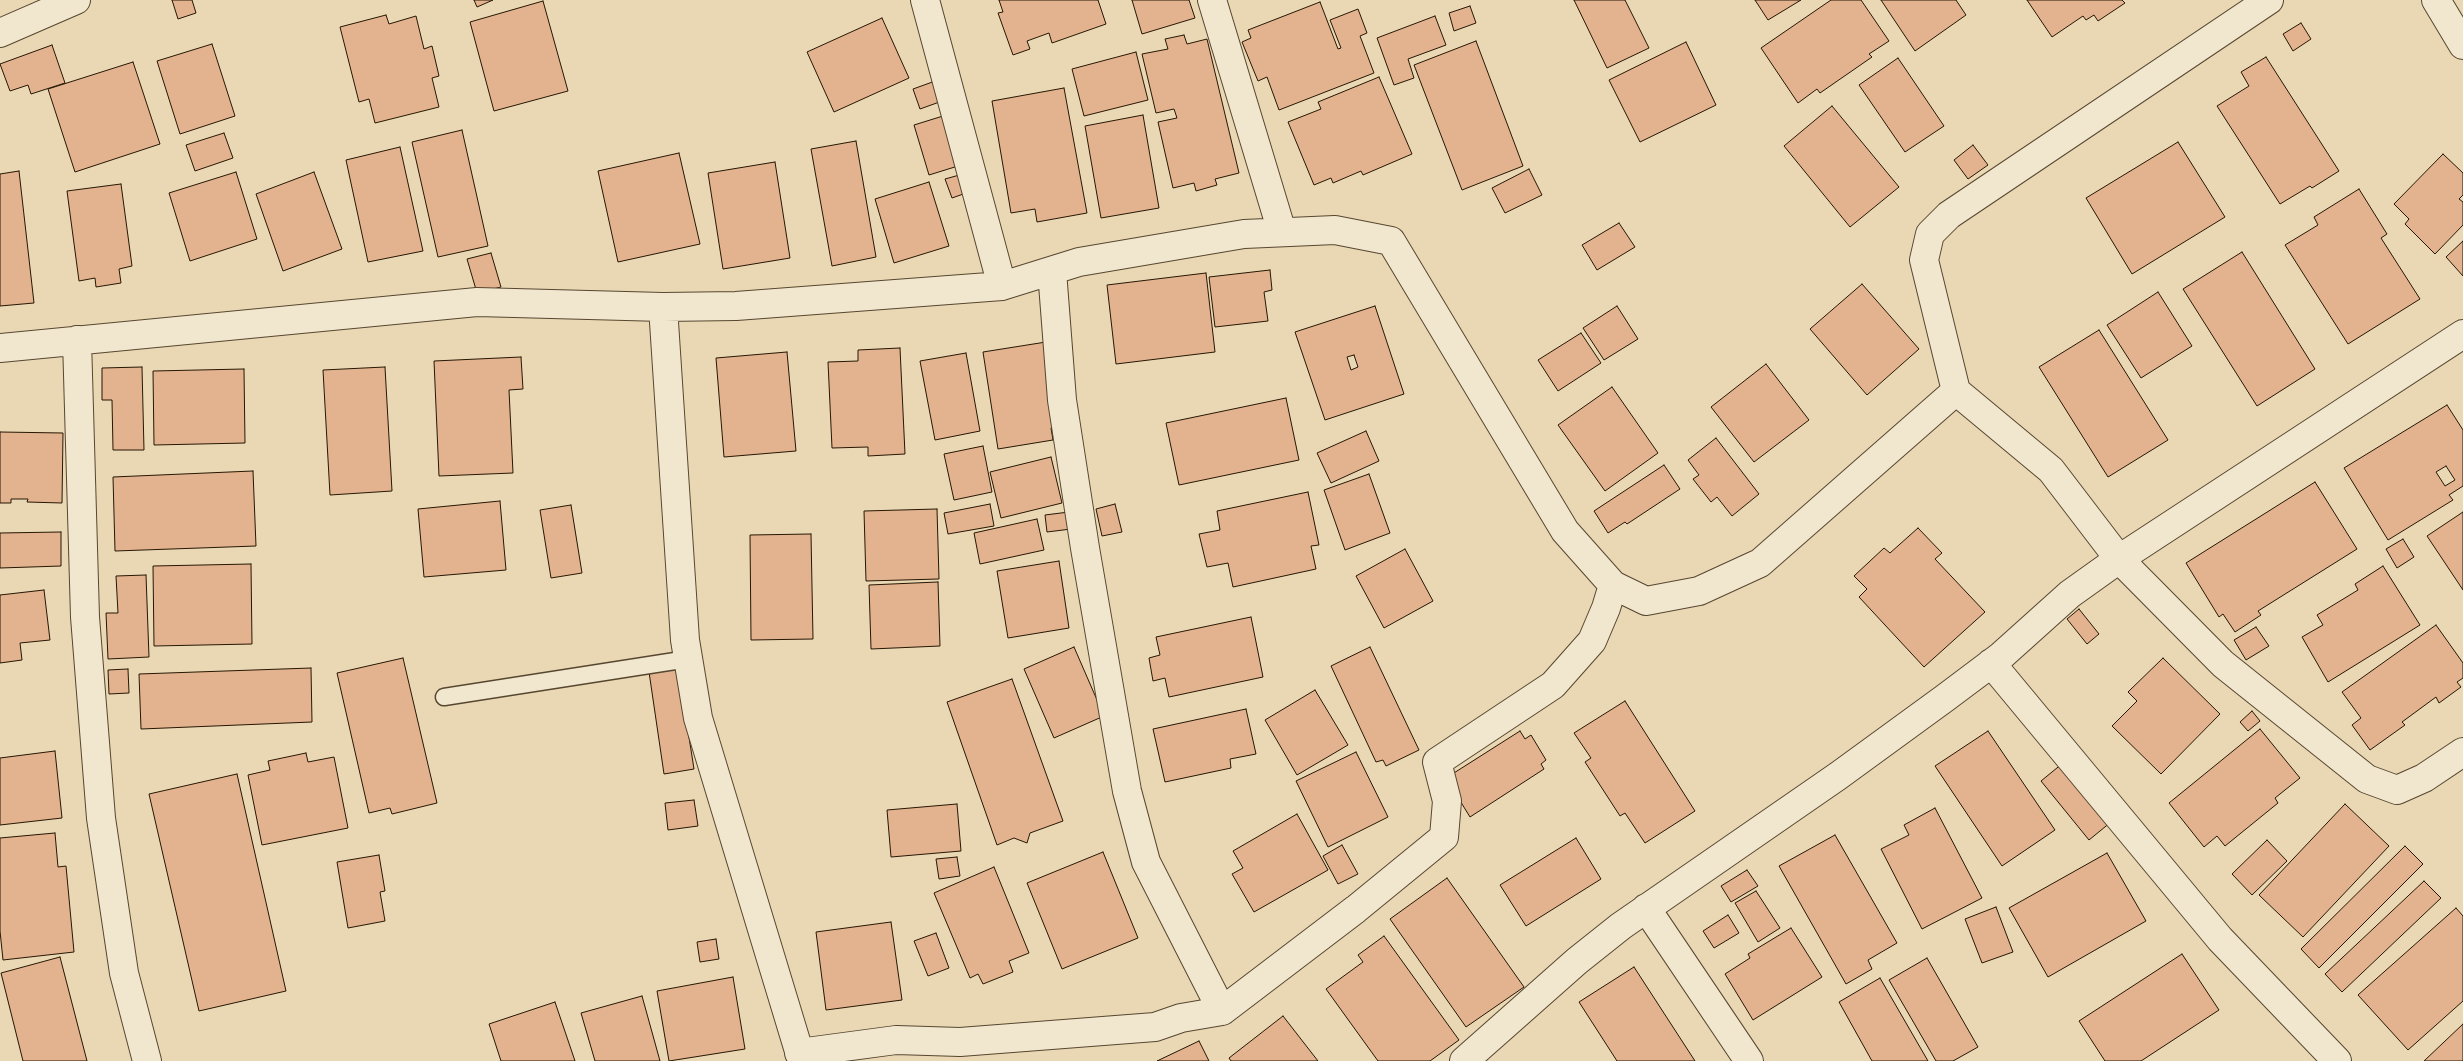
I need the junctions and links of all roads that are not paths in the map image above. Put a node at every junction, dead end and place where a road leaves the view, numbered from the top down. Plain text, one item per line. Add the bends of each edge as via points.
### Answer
1 (76, 0) edge
2 (925, 0) edge
3 (1212, 0) edge
4 (2269, 0) edge
5 (2436, 0) edge
6 (0, 33) edge
7 (2463, 44) edge
8 (1282, 232) junction
9 (1052, 271) junction
10 (1002, 286) junction
11 (663, 307) junction
12 (2463, 334) edge
13 (77, 340) junction
14 (0, 348) edge
15 (1956, 391) junction
16 (2118, 559) junction
17 (1613, 585) junction
18 (688, 659) junction
19 (1991, 663) junction
20 (444, 698) dead end
21 (2463, 752) edge
22 (1646, 908) junction
23 (1222, 1011) junction
24 (800, 1057) edge
25 (147, 1061) edge
26 (1464, 1061) edge
27 (1749, 1061) edge
28 (2337, 1061) edge

1 - 6 street
2 - 10 street
3 - 8 street
4 - 15 street via 1949,215 1930,234 1924,260
5 - 7 street
8 - 9 street via 1234,236 1079,262
8 - 17 street via 1335,230 1391,241 1565,531
9 - 10 street
9 - 23 street via 1062,400 1128,791 1146,862
10 - 11 street via 736,306
11 - 13 street via 477,302
11 - 18 street
12 - 16 street
13 - 14 street
13 - 25 street via 85,618 101,818 124,973
15 - 16 street via 2051,470
15 - 17 street via 1760,563 1699,591 1646,600
16 - 19 street via 2070,594
16 - 21 street via 2223,664 2367,779 2397,790 2424,778
17 - 23 street via 1592,641 1553,685 1437,762 1447,801 1444,837
18 - 20 lane
18 - 24 street via 698,718
19 - 22 street via 1838,776
19 - 28 street via 2220,939
22 - 26 street via 1577,961
22 - 27 street
23 - 24 street via 1181,1018 1155,1027 960,1042 896,1040

